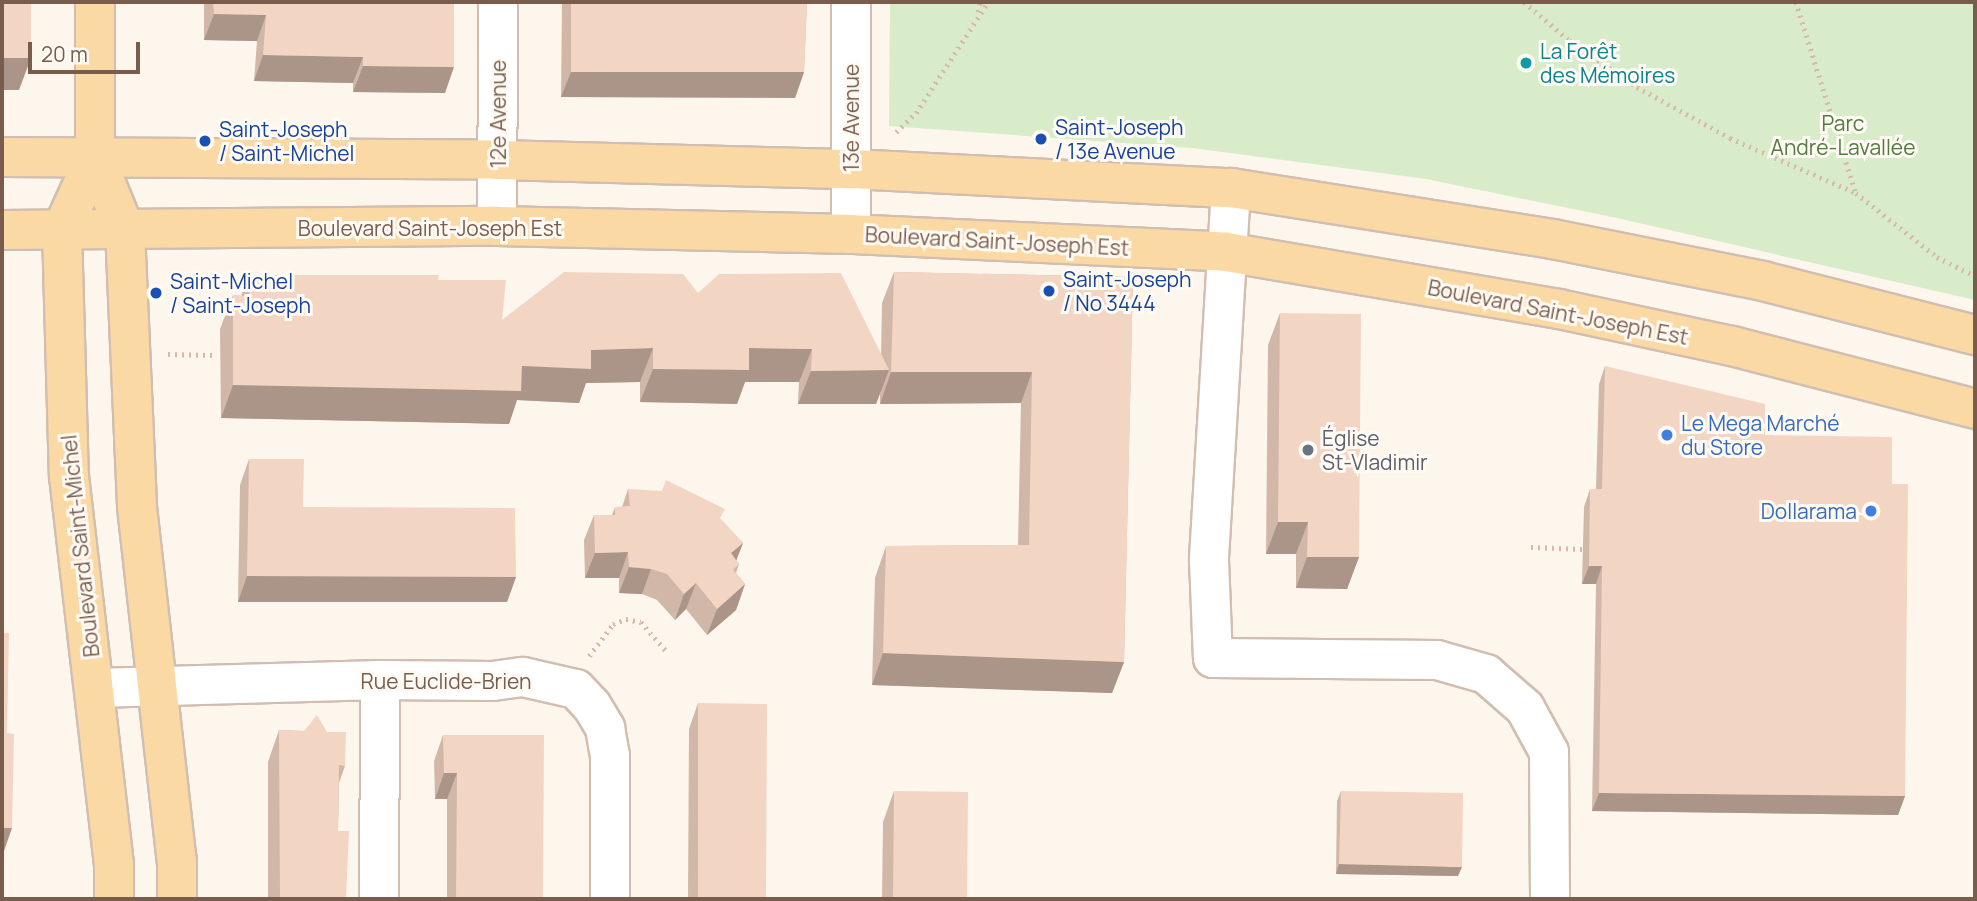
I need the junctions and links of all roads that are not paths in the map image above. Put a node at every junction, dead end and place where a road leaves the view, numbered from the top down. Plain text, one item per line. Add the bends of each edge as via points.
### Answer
1 (95, 2) edge
2 (498, 2) edge
3 (851, 2) edge
4 (2, 157) edge
5 (95, 157) junction
6 (498, 160) junction
7 (851, 169) junction
8 (1231, 188) junction
9 (497, 226) junction
10 (2, 230) edge
11 (62, 230) junction
12 (125, 230) junction
13 (851, 234) junction
14 (1226, 251) junction
15 (1975, 335) edge
16 (1975, 409) edge
17 (380, 680) junction
18 (159, 686) junction
19 (95, 688) junction
20 (114, 899) edge
21 (177, 899) edge
22 (379, 899) edge
23 (610, 899) edge
24 (1550, 899) edge

1 - 5 main road, Boulevard Saint-Michel
2 - 6 street, 12e Avenue
3 - 7 street, 13e Avenue
4 - 5 main road
5 - 6 main road
5 - 11 main road, Boulevard Saint-Michel
5 - 12 main road, Boulevard Saint-Michel
6 - 7 main road
6 - 9 street, 12e Avenue
7 - 8 main road
7 - 13 street, 13e Avenue
8 - 14 street
8 - 15 main road via 1579,244 1763,281
9 - 12 main road, Boulevard Saint-Joseph Est
9 - 13 main road, Boulevard Saint-Joseph Est
10 - 11 main road, Boulevard Saint-Joseph Est
11 - 12 main road, Boulevard Saint-Joseph Est
11 - 19 main road, Boulevard Saint-Michel via 69,476
12 - 18 main road, Boulevard Saint-Michel via 137,507
13 - 14 main road, Boulevard Saint-Joseph Est
14 - 16 main road, Boulevard Saint-Joseph Est via 1732,346
14 - 24 street via 1209,560 1213,658 1437,660 1486,674 1525,708 1549,752
17 - 18 street, Rue Euclide-Brien
17 - 22 street
17 - 23 street, Rue Euclide-Brien via 523,677 576,689 605,728 610,757
18 - 19 street, Rue Euclide-Brien
18 - 21 main road, Boulevard Saint-Michel
19 - 20 main road, Boulevard Saint-Michel

